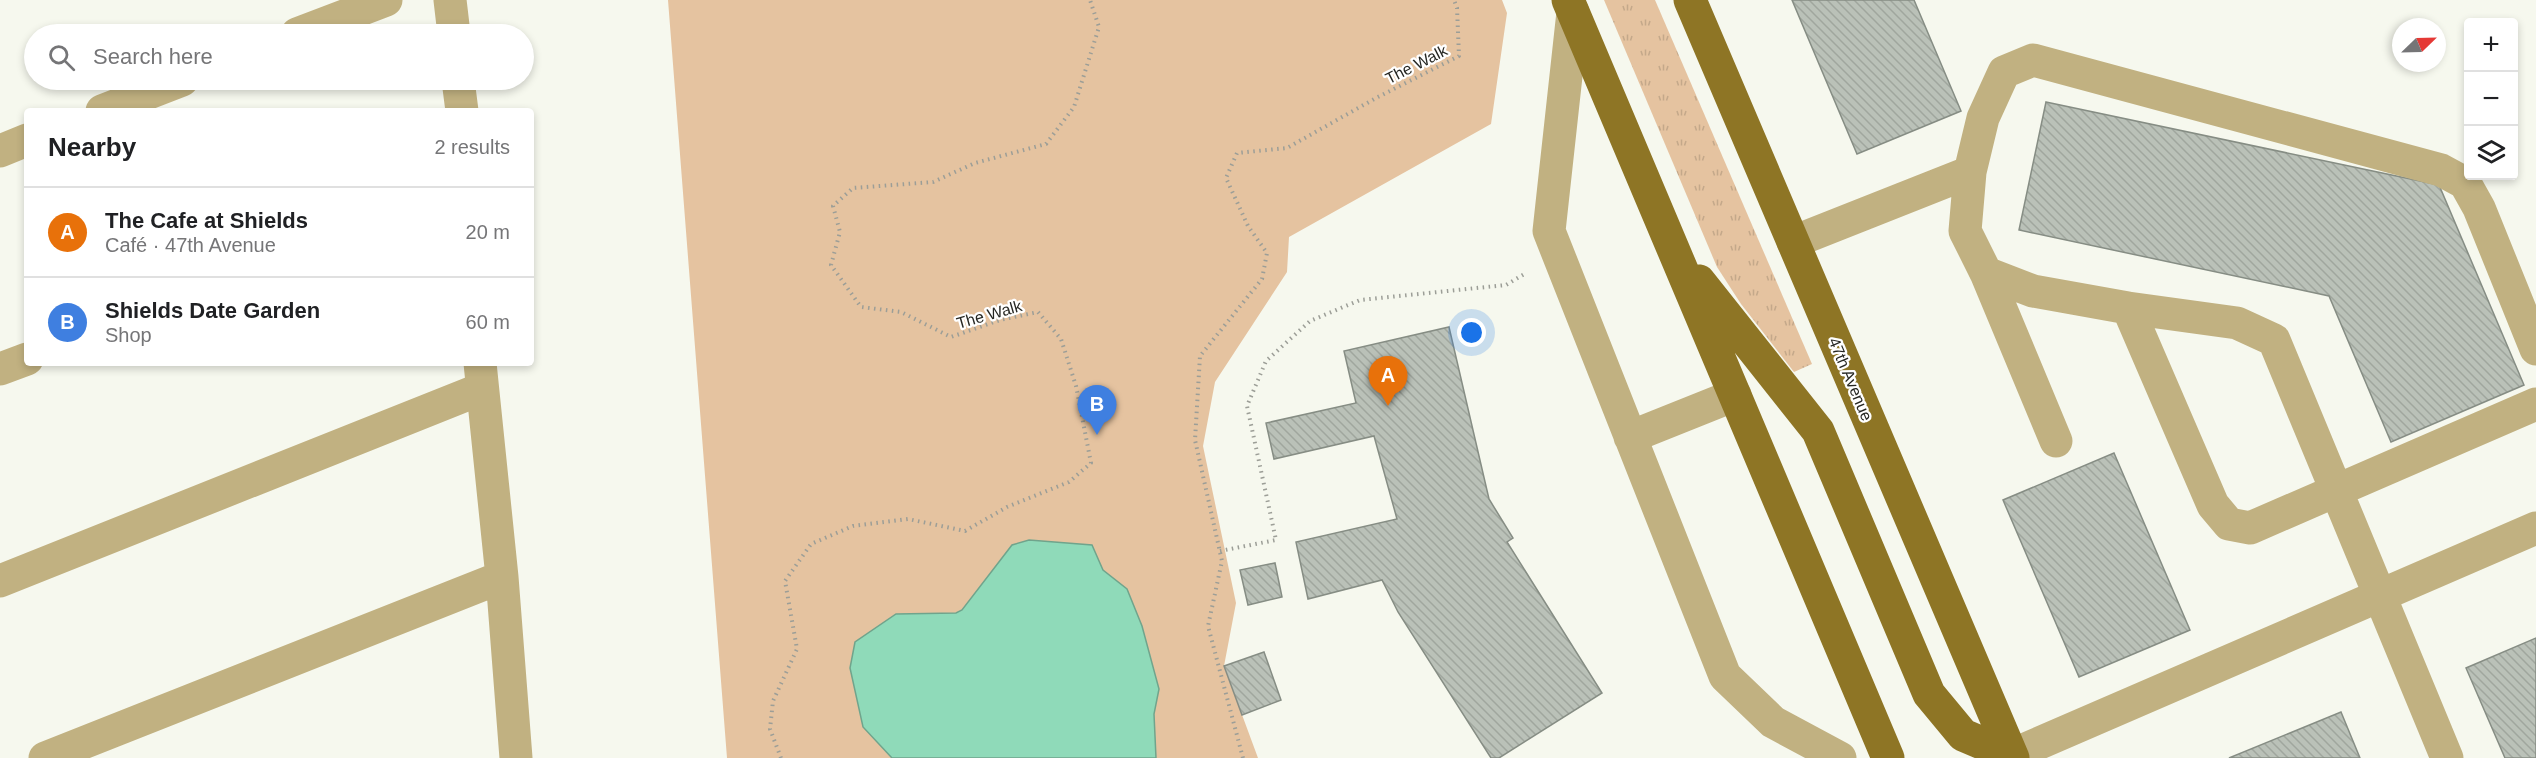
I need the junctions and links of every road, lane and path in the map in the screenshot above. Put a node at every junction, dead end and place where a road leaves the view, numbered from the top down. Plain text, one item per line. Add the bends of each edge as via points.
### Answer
1 (386, 0) edge
2 (450, 0) edge
3 (1090, 0) edge
4 (1454, 0) edge
5 (1690, 0) edge
6 (1570, 6) edge
7 (323, 24) edge
8 (453, 24) edge
9 (156, 90) edge
10 (460, 90) edge
11 (110, 108) edge
12 (462, 108) edge
13 (24, 141) edge
14 (0, 151) edge
15 (1970, 172) junction
16 (1793, 242) junction
17 (1553, 243) junction
18 (1672, 248) junction
19 (1986, 273) junction
20 (2128, 308) junction
21 (2536, 349) edge
22 (24, 360) edge
23 (0, 369) edge
24 (480, 376) edge
25 (1735, 395) junction
26 (2536, 404) edge
27 (1630, 437) junction
28 (2056, 441) dead end
29 (2337, 490) junction
30 (2536, 528) edge
31 (1220, 551) junction
32 (502, 577) junction
33 (0, 581) edge
34 (2379, 596) junction
35 (2010, 757) edge
36 (45, 758) edge
37 (516, 758) edge
38 (781, 758) edge
39 (1243, 758) edge
40 (1840, 758) edge
41 (1888, 758) edge
42 (2447, 758) edge

1 - 7 lane
2 - 8 lane
3 - 38 path, The Walk via 1100,27 1074,107 1046,144 975,163 933,182 853,188 833,206 840,232 831,266 861,307 901,312 951,337 1038,312 1061,339 1076,386 1091,463 1069,482 1006,507 965,531 908,519 853,526 811,544 785,581 797,649 773,701 770,729
4 - 31 path, The Walk via 1459,56 1287,148 1237,153 1226,178 1248,226 1268,253 1262,279 1200,356 1195,440
5 - 16 main road, 47th Avenue
6 - 17 lane
6 - 18 main road
9 - 11 lane
10 - 12 lane
13 - 14 lane
15 - 16 lane
15 - 19 lane via 1965,231
15 - 21 lane via 1983,118 2004,72 2033,60 2441,170 2465,183 2479,207
16 - 35 main road, 47th Avenue
17 - 27 lane
17 - 31 path via 1506,285 1360,300 1310,321 1266,361 1247,406 1276,540
18 - 25 main road
18 - 35 main road via 1818,431 1929,694 1963,735
19 - 20 lane via 2033,291
19 - 28 lane
20 - 29 lane via 2237,323 2274,340
20 - 29 lane via 2213,505 2229,524 2250,528
22 - 23 lane
24 - 32 lane
24 - 33 lane
25 - 27 lane
25 - 41 main road
26 - 29 lane
27 - 40 lane via 1725,676 1773,722
29 - 34 lane
30 - 34 lane
31 - 39 path, The Walk via 1222,561 1208,626
32 - 36 lane
32 - 37 lane
34 - 35 lane
34 - 42 lane

